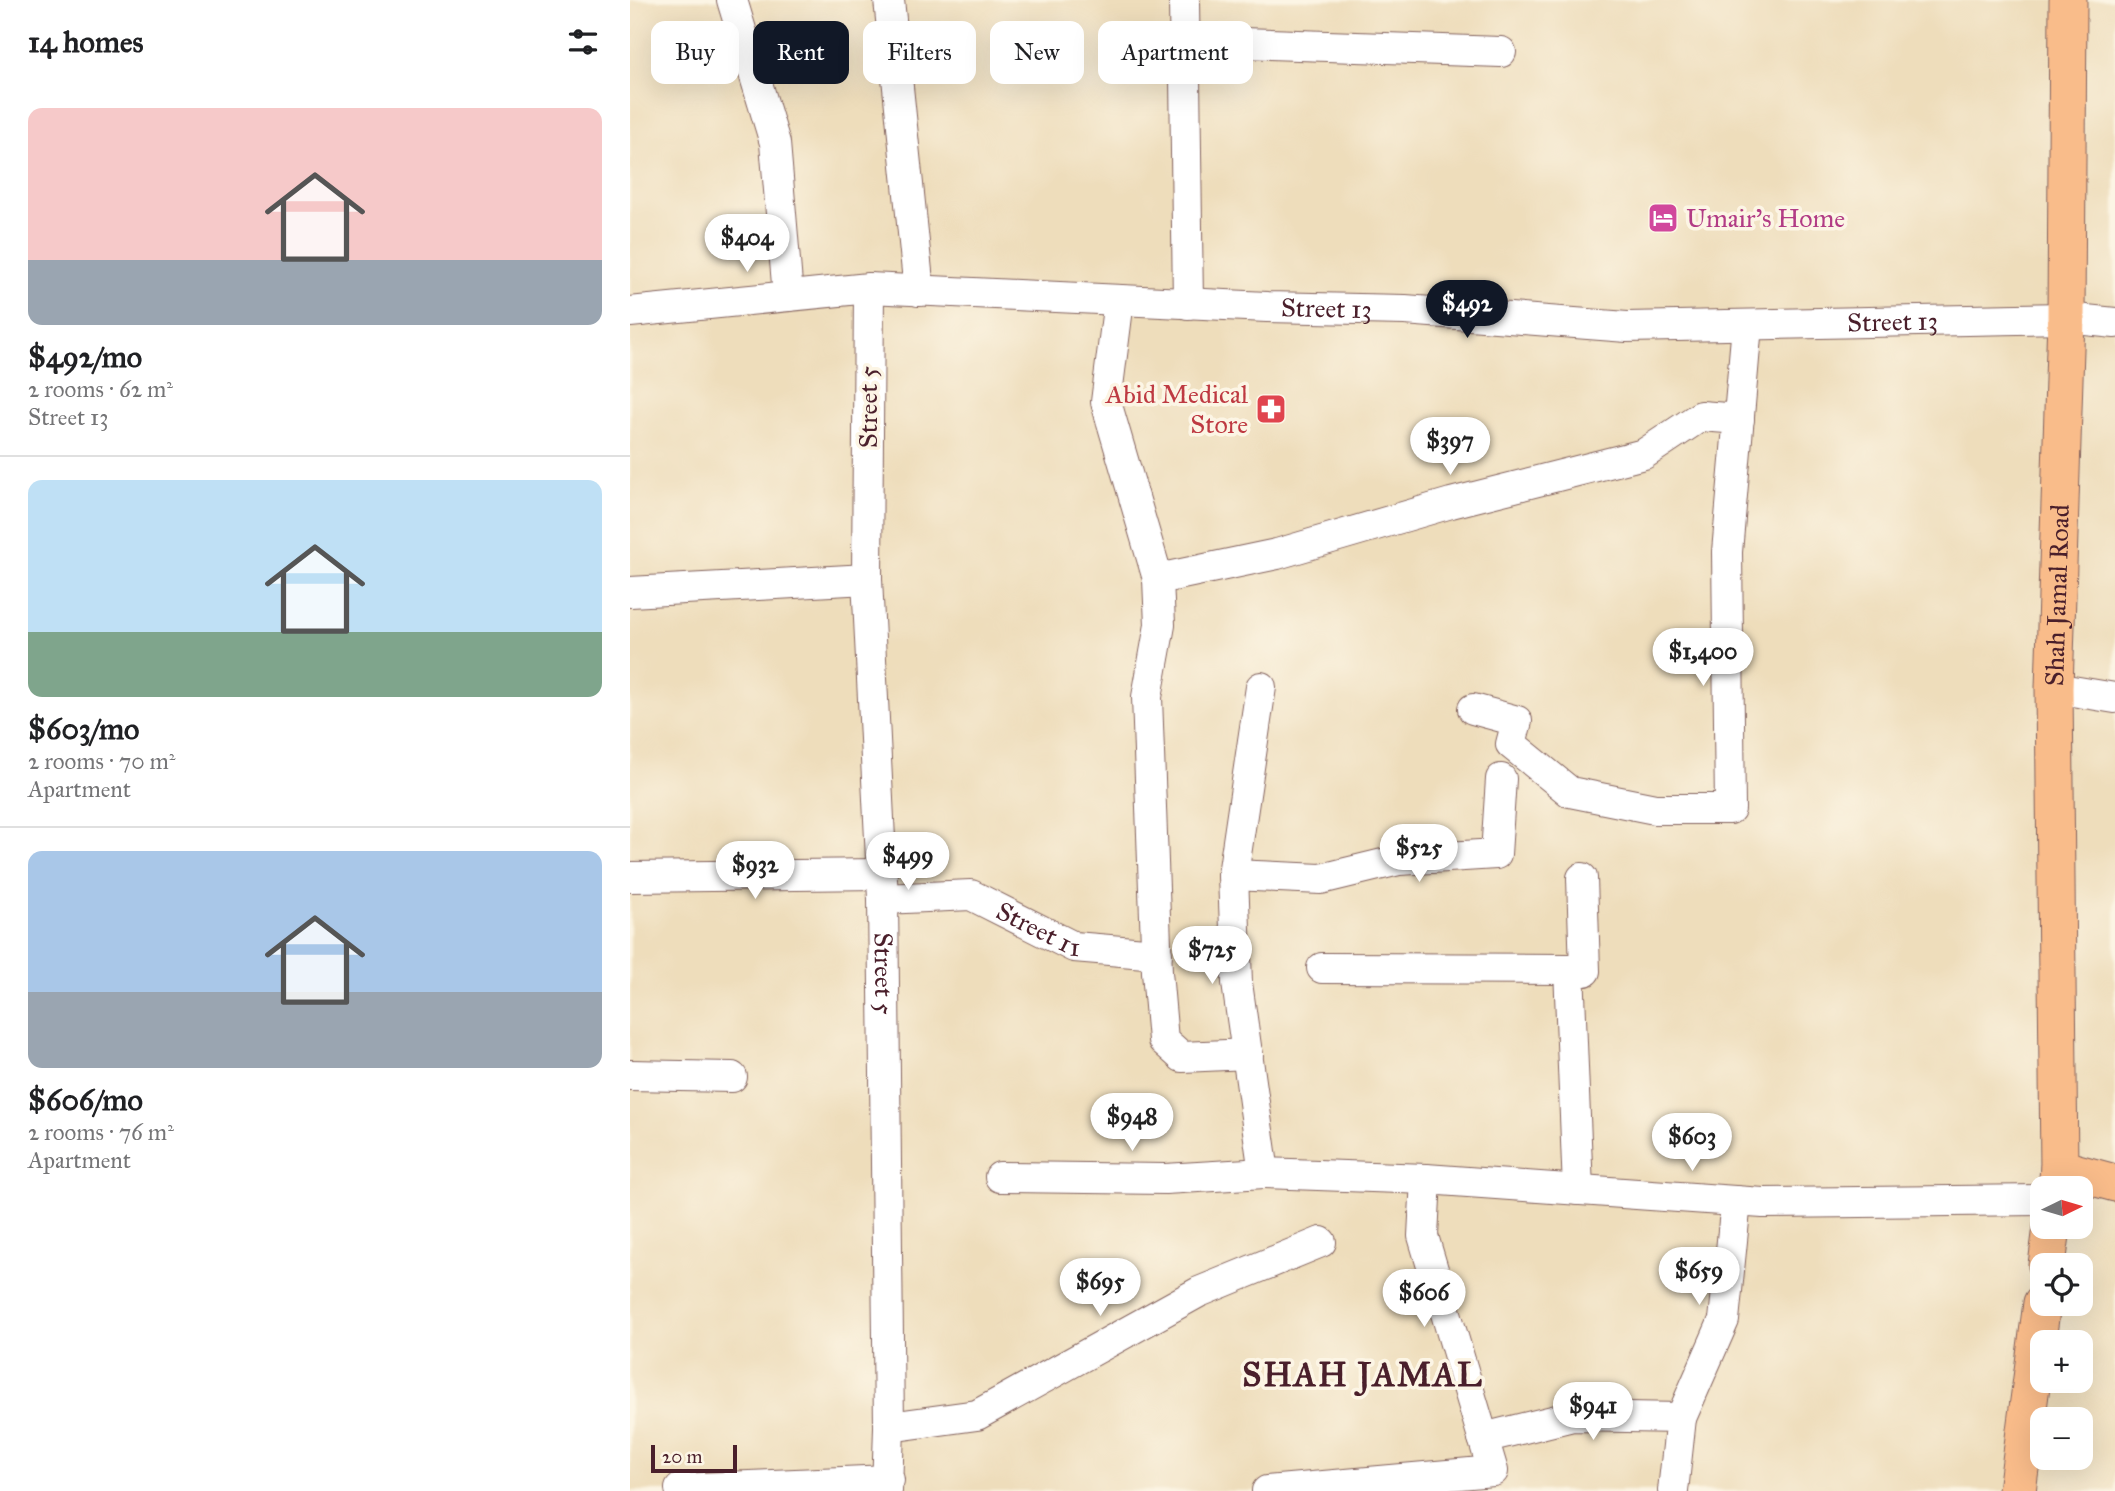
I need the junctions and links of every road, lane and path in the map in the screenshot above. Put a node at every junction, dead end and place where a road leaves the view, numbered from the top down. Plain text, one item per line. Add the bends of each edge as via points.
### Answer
1 (732, 0) edge
2 (889, 0) edge
3 (1184, 0) edge
4 (2068, 0) edge
5 (1184, 21) edge
6 (1253, 43) edge
7 (1501, 52) dead end
8 (1185, 84) edge
9 (869, 288) junction
10 (919, 291) junction
11 (788, 296) junction
12 (1119, 300) junction
13 (1188, 304) junction
14 (630, 312) edge
15 (2066, 318) junction
16 (2115, 323) edge
17 (1746, 325) junction
18 (1738, 419) junction
19 (867, 579) junction
20 (1158, 579) junction
21 (630, 592) edge
22 (1261, 687) dead end
23 (2054, 688) junction
24 (2115, 698) edge
25 (1473, 709) dead end
26 (1501, 779) dead end
27 (1233, 875) junction
28 (630, 877) edge
29 (1582, 878) dead end
30 (882, 886) junction
31 (1157, 954) junction
32 (1322, 968) dead end
33 (1569, 969) junction
34 (1248, 1054) junction
35 (630, 1075) edge
36 (732, 1077) dead end
37 (1264, 1174) junction
38 (2058, 1176) edge
39 (1000, 1177) dead end
40 (1426, 1179) junction
41 (2093, 1181) edge
42 (2115, 1183) edge
43 (1578, 1190) junction
44 (2030, 1200) edge
45 (1736, 1201) junction
46 (1321, 1242) dead end
47 (2040, 1316) edge
48 (1681, 1418) junction
49 (889, 1427) junction
50 (1483, 1438) junction
51 (888, 1486) edge
52 (680, 1489) edge
53 (1267, 1491) edge
54 (1673, 1491) edge
55 (2017, 1491) edge

1 - 11 street via 775,143
2 - 10 street
3 - 5 street
4 - 15 main road, Shah Jamal Road
6 - 7 street
8 - 13 street
9 - 10 street, Street 13
9 - 11 street, Street 13
9 - 19 street, Street 5
10 - 12 street, Street 13
11 - 14 street, Street 13
12 - 13 street, Street 13
12 - 20 street via 1106,402
13 - 17 street, Street 13 via 1405,310 1627,327
15 - 16 street, Street 13
15 - 17 street, Street 13
15 - 23 main road, Shah Jamal Road
17 - 18 street
18 - 20 street via 1702,416 1644,454 1277,554
18 - 25 street via 1727,552 1730,809 1655,809 1570,792 1511,744 1517,721
19 - 21 street
19 - 30 street, Street 5
20 - 31 street via 1160,625 1147,696
22 - 27 street
23 - 24 street
23 - 38 main road, Shah Jamal Road
26 - 27 street via 1496,854 1399,859 1321,879
27 - 34 street via 1237,984
28 - 30 street, Street 11
29 - 33 street via 1585,971
30 - 31 street, Street 11 via 971,895 1074,947
30 - 49 street, Street 5
31 - 34 street via 1163,1040 1182,1057
32 - 33 street
33 - 43 street
34 - 37 street
35 - 36 street
37 - 39 street via 1164,1179
37 - 40 street
40 - 43 street
40 - 50 street via 1423,1236
41 - 42 main road
43 - 45 street
44 - 45 street
45 - 48 street via 1724,1320
46 - 49 street via 1199,1292 977,1415
47 - 55 main road
48 - 50 street via 1573,1416
48 - 54 street
49 - 51 street, Street 5
50 - 53 street via 1493,1471
51 - 52 street

